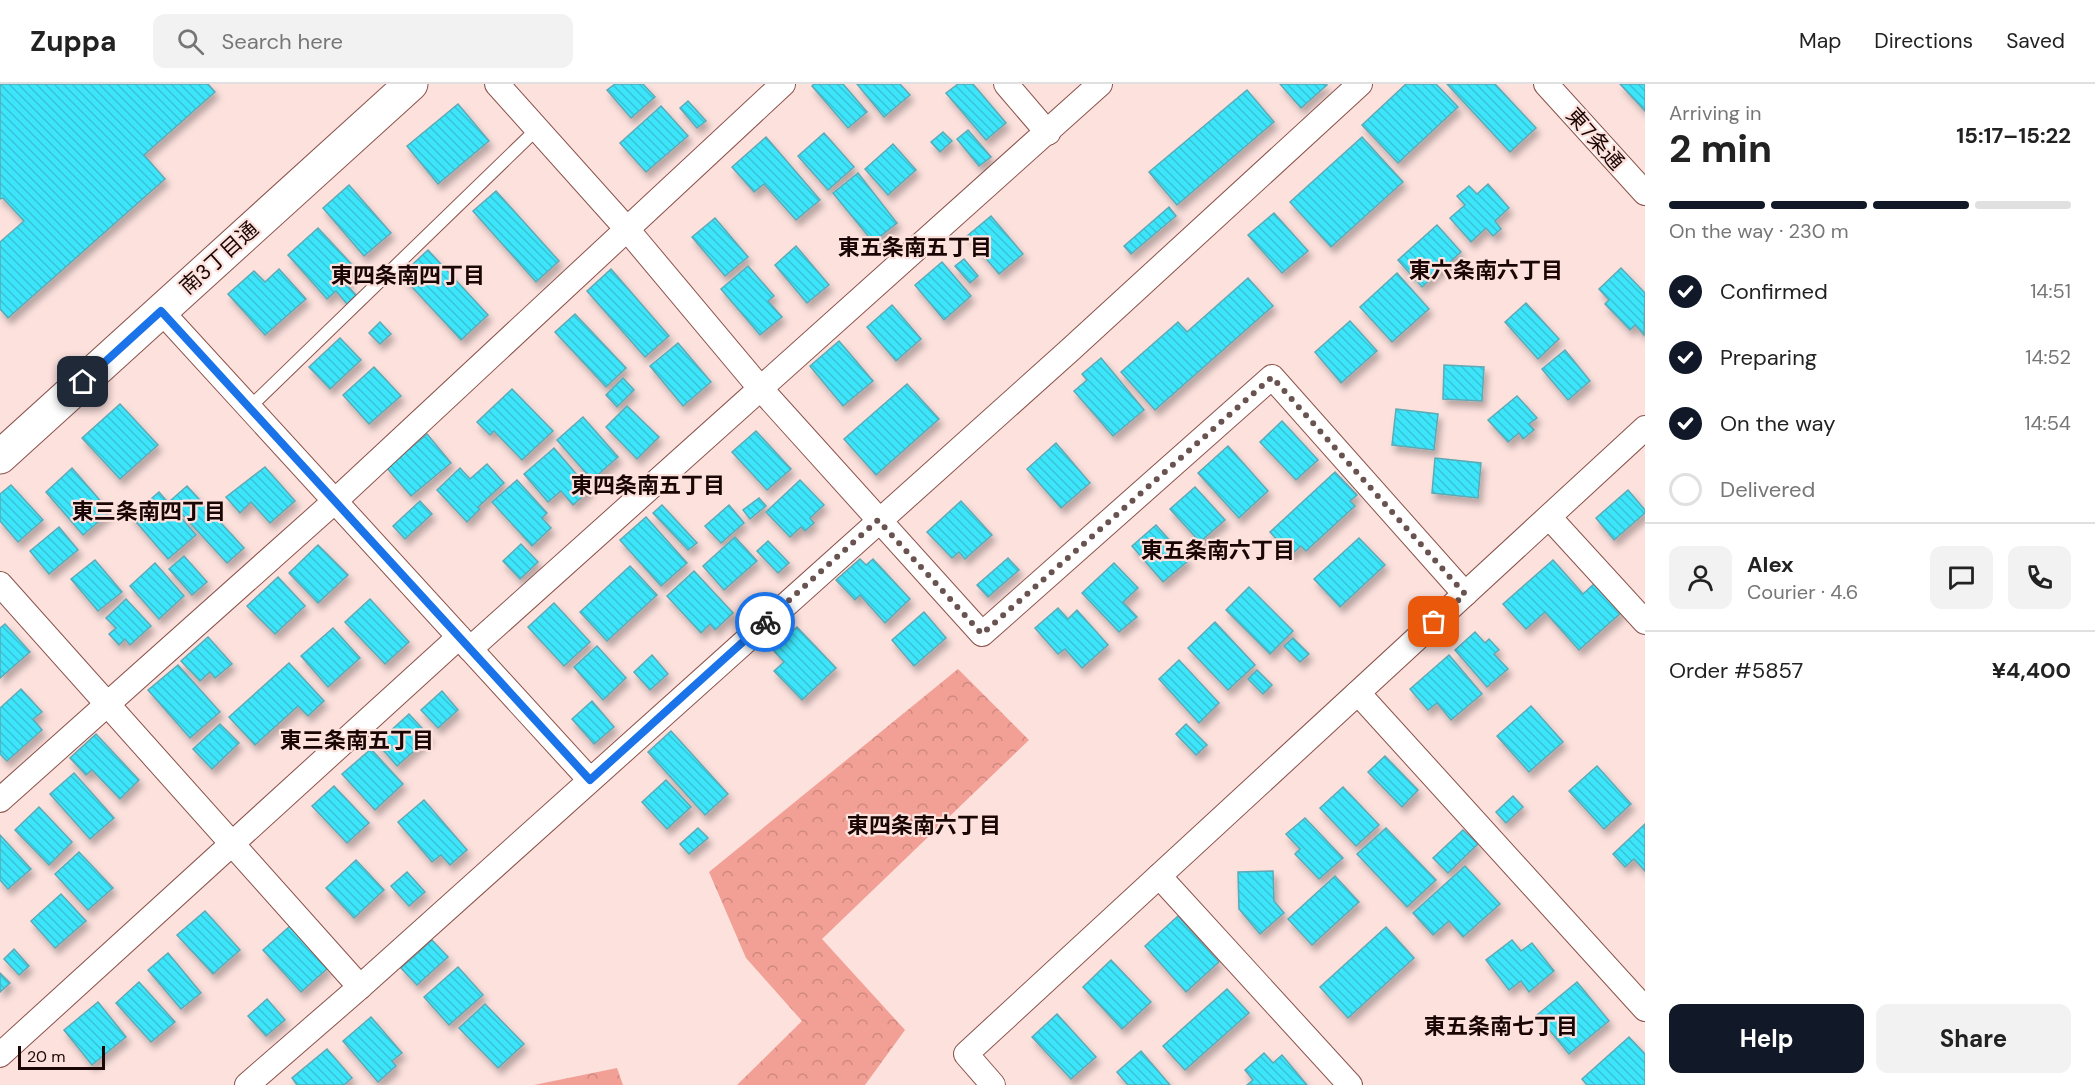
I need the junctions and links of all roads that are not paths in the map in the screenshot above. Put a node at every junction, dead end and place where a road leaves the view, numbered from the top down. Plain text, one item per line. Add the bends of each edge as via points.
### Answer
1 (411, 84) edge
2 (497, 84) edge
3 (783, 84) edge
4 (1006, 84) edge
5 (1100, 84) edge
6 (1360, 84) edge
7 (1546, 84) edge
8 (537, 129) junction
9 (1048, 133) junction
10 (1642, 185) edge
11 (626, 228) junction
12 (161, 311) junction
13 (760, 388) junction
14 (250, 408) junction
15 (1645, 428) edge
16 (0, 457) edge
17 (335, 501) junction
18 (1549, 517) junction
19 (878, 520) junction
20 (0, 584) edge
21 (1465, 594) junction
22 (1645, 622) edge
23 (465, 643) junction
24 (1358, 693) junction
25 (108, 704) junction
26 (590, 780) junction
27 (0, 800) edge
28 (234, 844) junction
29 (1159, 876) junction
30 (360, 987) junction
31 (1645, 1009) edge
32 (0, 1055) edge
33 (247, 1085) edge
34 (993, 1085) edge
35 (1350, 1085) edge

1 - 12 street, 南3丁目通
2 - 8 street
3 - 11 street
4 - 9 street
5 - 9 street
6 - 19 street
7 - 10 street, 東7条通
8 - 11 street
8 - 14 lane
9 - 13 street
11 - 13 street
11 - 17 street
12 - 14 street
12 - 16 street, 南3丁目通
13 - 19 street
13 - 23 street
14 - 17 street
15 - 18 street
17 - 23 street
17 - 25 street
18 - 21 street
18 - 22 street
19 - 21 street via 982,634 1272,377
19 - 26 street
20 - 25 street
21 - 24 street
23 - 26 street
23 - 28 street
24 - 29 street
24 - 31 street
25 - 27 street
25 - 28 street
26 - 30 street
28 - 30 street
28 - 32 street
29 - 34 street via 966,1054
29 - 35 street
30 - 33 street

